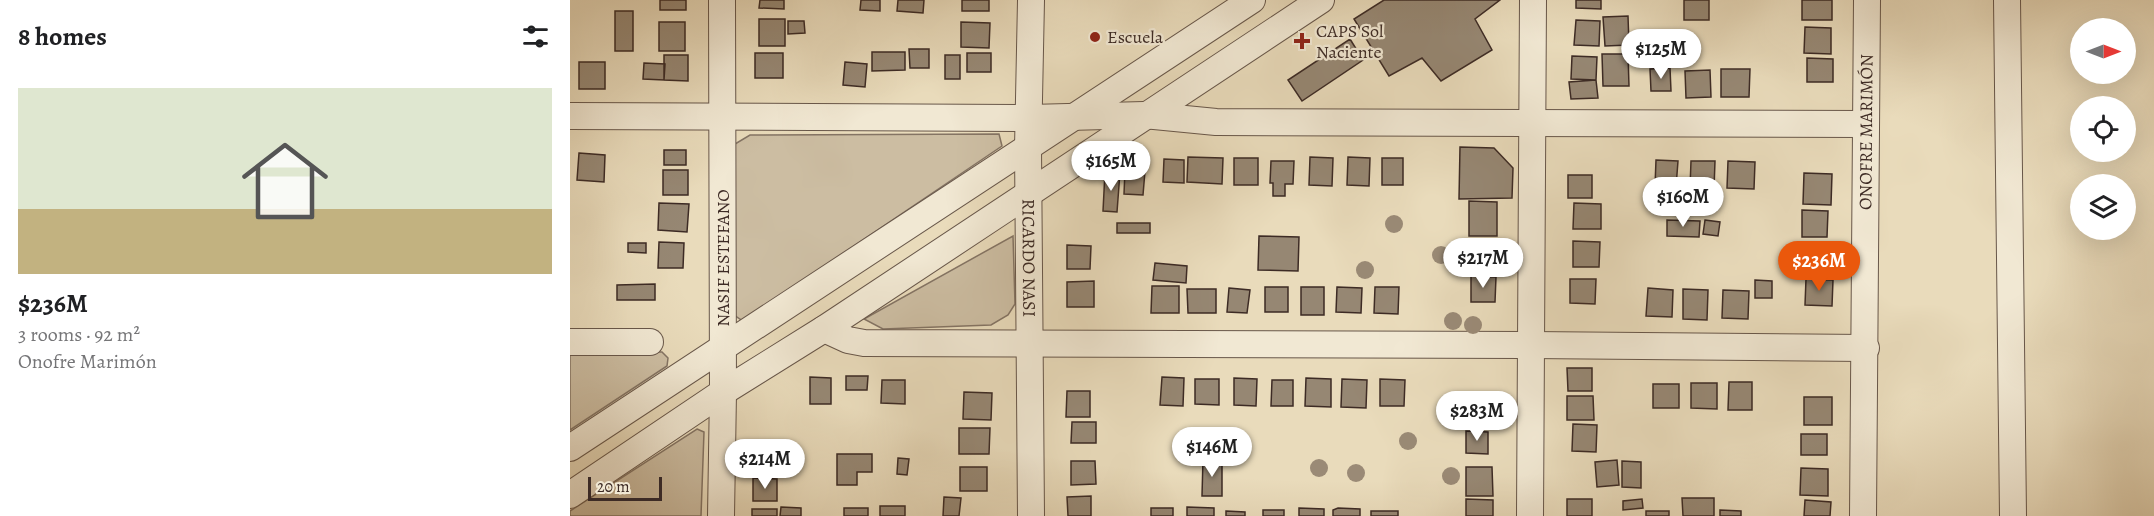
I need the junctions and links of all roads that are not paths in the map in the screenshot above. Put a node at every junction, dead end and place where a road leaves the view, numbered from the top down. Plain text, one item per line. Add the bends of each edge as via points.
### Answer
1 (722, 0) edge
2 (1031, 0) edge
3 (1252, 0) edge
4 (1321, 0) edge
5 (1533, 0) edge
6 (1867, 0) edge
7 (2007, 0) edge
8 (1144, 115) junction
9 (570, 116) edge
10 (723, 117) junction
11 (1076, 117) junction
12 (1030, 118) junction
13 (1531, 123) junction
14 (1865, 124) junction
15 (1028, 148) junction
16 (1029, 194) junction
17 (824, 329) junction
18 (570, 342) edge
19 (651, 342) dead end
20 (1029, 343) junction
21 (1532, 345) junction
22 (723, 346) junction
23 (1866, 348) junction
24 (723, 392) junction
25 (570, 448) edge
26 (570, 495) edge
27 (721, 516) edge
28 (1031, 516) edge
29 (1530, 516) edge
30 (1863, 516) edge
31 (2013, 516) edge

1 - 10 street, NASIF ESTEFANO
2 - 12 street, RICARDO NASI
3 - 11 street
4 - 8 street
5 - 13 street
6 - 14 street, ONOFRE MARIMÓN
7 - 31 street
8 - 11 street
8 - 13 street via 1216,122
8 - 16 street
9 - 10 street
10 - 12 street
10 - 22 street, NASIF ESTEFANO
11 - 12 street
11 - 15 street
12 - 15 street, RICARDO NASI
13 - 14 street
13 - 21 street
14 - 23 street, ONOFRE MARIMÓN
15 - 16 street, RICARDO NASI
15 - 22 street
16 - 17 street
16 - 20 street, RICARDO NASI
17 - 20 street via 864,343
17 - 24 street
18 - 19 street
20 - 21 street
20 - 28 street, RICARDO NASI
21 - 23 street
21 - 29 street
22 - 24 street, NASIF ESTEFANO
22 - 25 street
23 - 30 street, ONOFRE MARIMÓN
24 - 26 street
24 - 27 street, NASIF ESTEFANO

